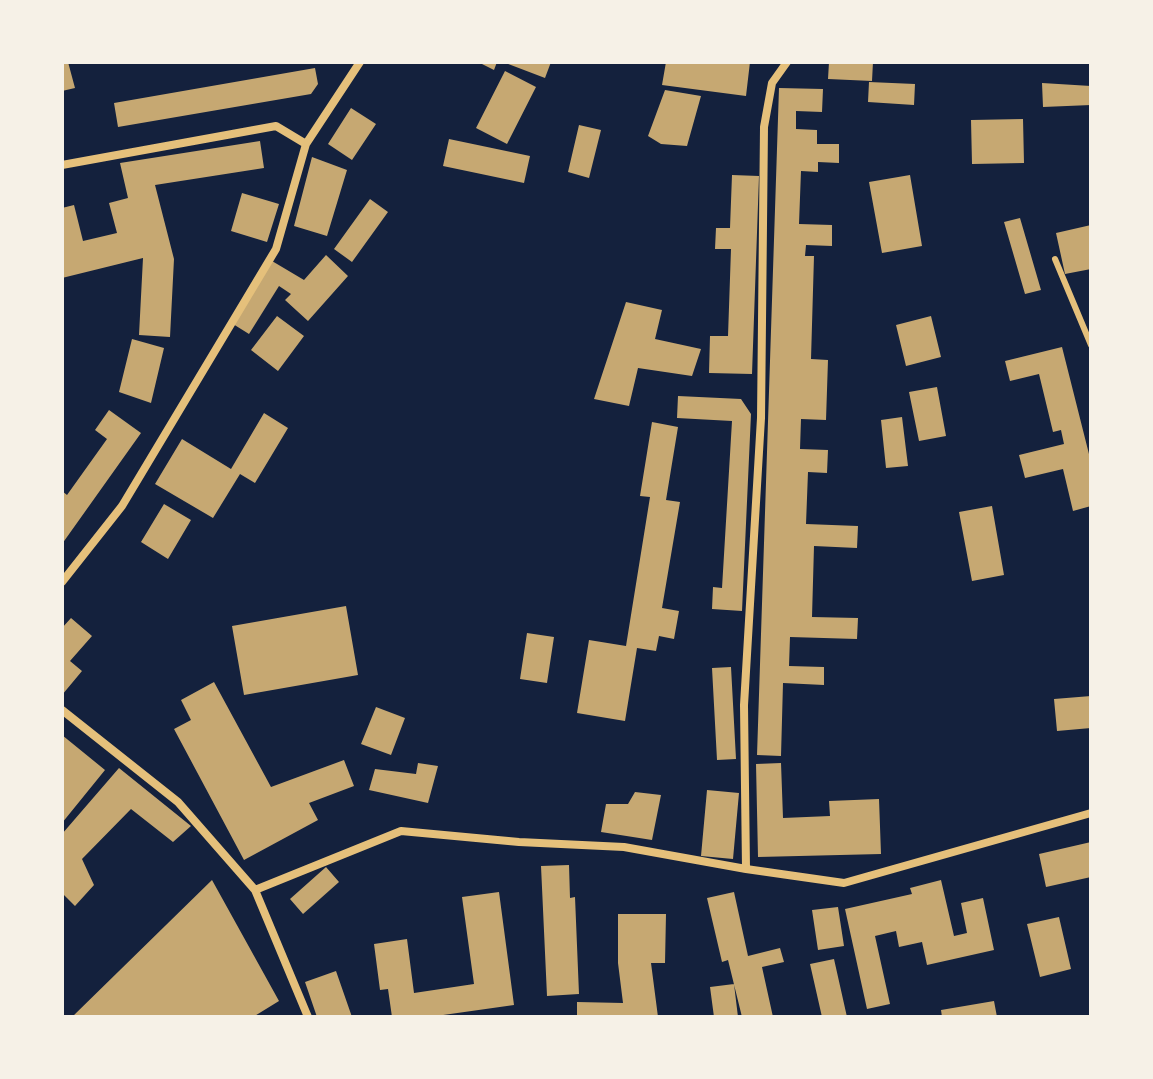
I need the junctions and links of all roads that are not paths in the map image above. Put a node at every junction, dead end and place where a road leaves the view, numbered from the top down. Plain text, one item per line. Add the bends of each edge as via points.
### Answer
1 (360, 62) edge
2 (787, 62) edge
3 (306, 144) junction
4 (62, 165) edge
5 (1055, 259) dead end
6 (1091, 345) edge
7 (62, 582) edge
8 (62, 710) edge
9 (1091, 813) edge
10 (746, 869) junction
11 (255, 890) junction
12 (308, 1017) edge

1 - 3 street
2 - 10 street via 772,83 764,127 761,418 744,705
3 - 4 street via 276,126
3 - 7 street via 276,249 122,506
5 - 6 lane
8 - 11 street via 178,802
9 - 10 street via 844,883
10 - 11 street via 624,847 401,831
11 - 12 street

